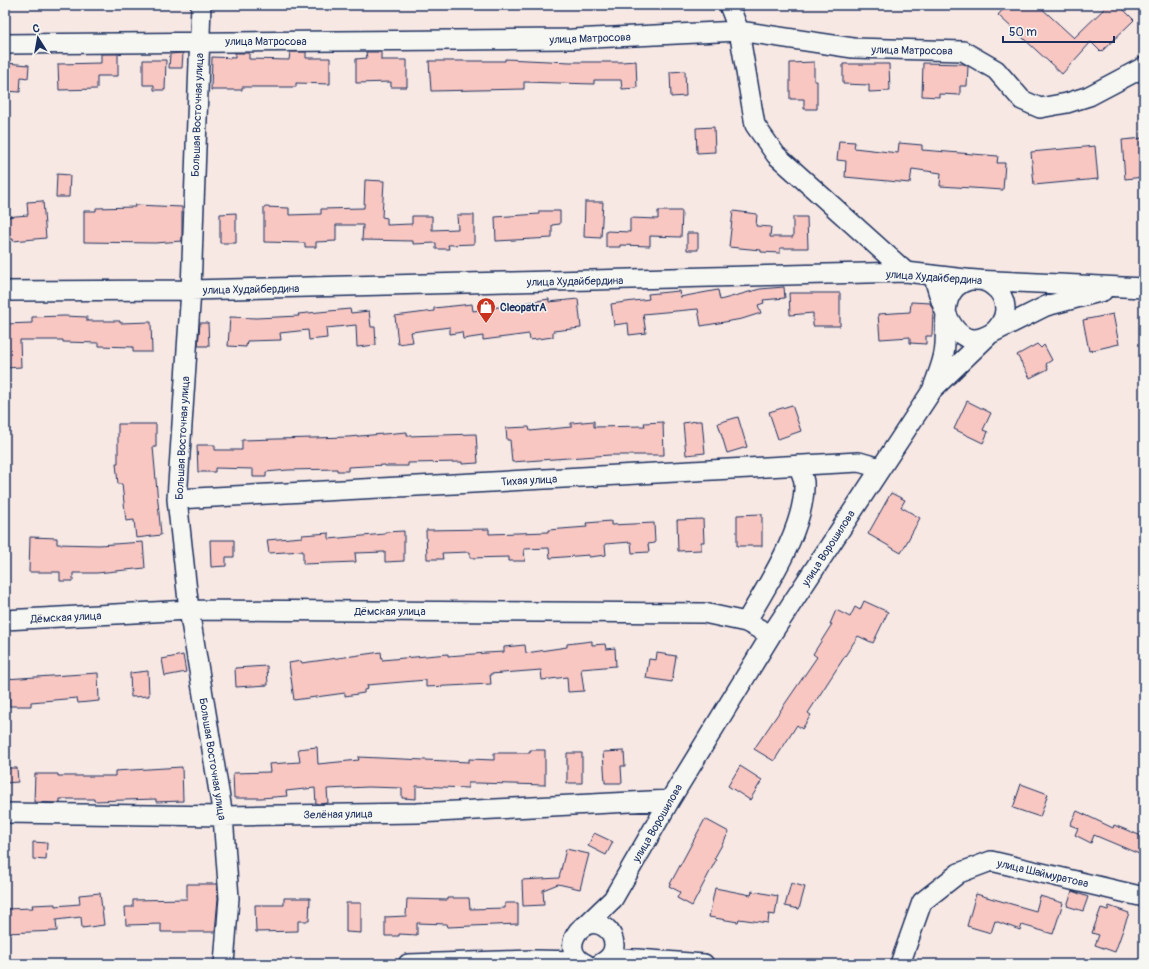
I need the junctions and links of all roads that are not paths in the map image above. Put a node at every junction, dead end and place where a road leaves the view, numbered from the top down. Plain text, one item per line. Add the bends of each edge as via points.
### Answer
1 (201, 5) edge
2 (729, 5) edge
3 (740, 30) junction
4 (200, 41) junction
5 (5, 44) edge
6 (1144, 67) edge
7 (906, 272) junction
8 (933, 275) junction
9 (974, 280) junction
10 (1122, 286) junction
11 (1144, 288) edge
12 (191, 290) junction
13 (5, 291) edge
14 (947, 315) junction
15 (990, 334) junction
16 (933, 389) junction
17 (798, 465) junction
18 (880, 468) junction
19 (177, 499) junction
20 (189, 610) junction
21 (5, 620) edge
22 (746, 622) junction
23 (771, 635) junction
24 (670, 800) junction
25 (5, 813) edge
26 (222, 816) junction
27 (1144, 897) edge
28 (613, 899) junction
29 (586, 925) junction
30 (611, 934) junction
31 (573, 939) junction
32 (532, 960) junction
33 (605, 960) edge
34 (583, 962) edge
35 (224, 964) edge
36 (408, 964) edge
37 (704, 964) edge
38 (900, 964) edge

1 - 4 street, Большая Восточная улица
2 - 3 street
3 - 4 street, улица Матросова via 572,39
3 - 6 street, улица Матросова via 853,48 964,51 996,70 1022,100 1040,108 1089,96
3 - 7 street via 755,125 776,155
4 - 5 street, улица Матросова
4 - 12 street, Большая Восточная улица
7 - 8 street, улица Худайбердина
7 - 12 street, улица Худайбердина
8 - 9 street, улица Худайбердина
8 - 14 street
9 - 10 street, улица Худайбердина
9 - 14 street via 956,287 946,305
9 - 15 street via 992,285 1004,301 1003,320
10 - 11 street, улица Худайбердина
10 - 15 street, улица Ворошилова via 1046,306
12 - 13 street, улица Худайбердина
12 - 19 street, Большая Восточная улица
14 - 15 street via 955,330 963,336 982,338
14 - 16 street via 944,353
15 - 16 street, улица Ворошилова
16 - 18 street, улица Ворошилова
17 - 18 street, Тихая улица via 859,462
17 - 19 street, Тихая улица
17 - 22 street via 804,480 803,501 783,559
18 - 23 street, улица Ворошилова
19 - 20 street, Большая Восточная улица
20 - 21 street, Дёмская улица
20 - 22 street, Дёмская улица via 704,613
20 - 26 street, Большая Восточная улица
22 - 23 street, Дёмская улица
23 - 24 street, улица Ворошилова
24 - 26 street, Зелёная улица via 417,813
24 - 28 street, улица Ворошилова
25 - 26 street, Зелёная улица
26 - 35 street, Большая Восточная улица via 229,898
27 - 38 street, улица Шаймуратова via 992,861 959,873 922,902
28 - 29 street, улица Ворошилова
28 - 30 street, улица Ворошилова
29 - 30 street via 598,924
29 - 31 street, улица Ворошилова
30 - 33 street, улица Ворошилова via 614,946
31 - 32 street
31 - 34 street via 574,951
32 - 34 street
32 - 36 street
33 - 37 street

